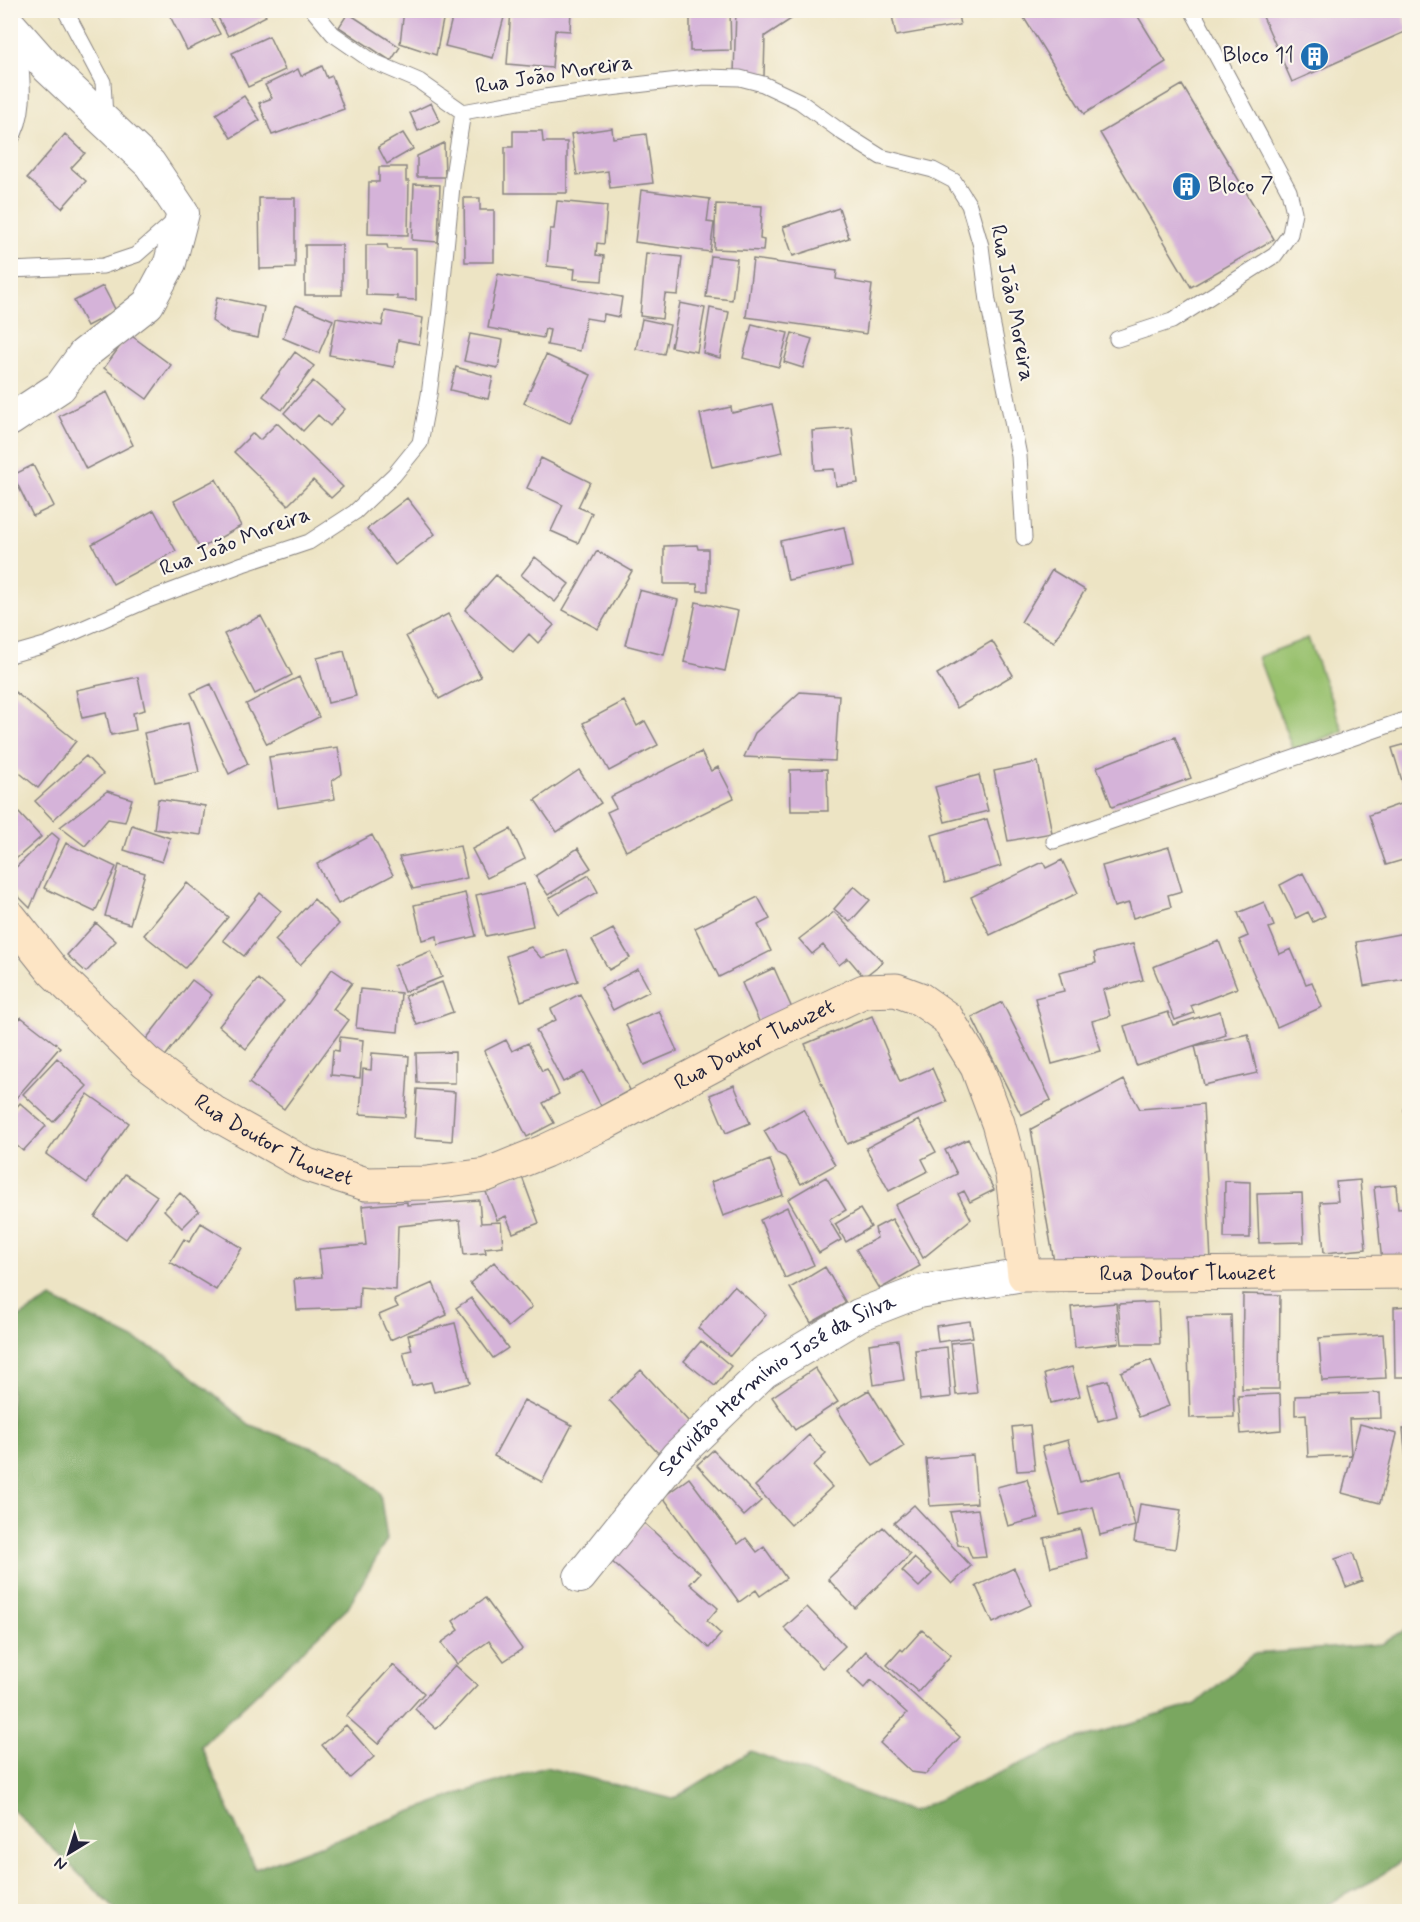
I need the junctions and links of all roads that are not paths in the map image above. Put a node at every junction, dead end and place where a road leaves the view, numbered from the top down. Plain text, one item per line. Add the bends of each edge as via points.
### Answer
1 (65, 10) edge
2 (313, 10) edge
3 (1192, 10) edge
4 (15, 30) edge
5 (463, 112) junction
6 (105, 123) junction
7 (10, 141) edge
8 (183, 213) junction
9 (10, 270) edge
10 (1117, 339) dead end
11 (10, 420) edge
12 (1024, 538) dead end
13 (10, 655) edge
14 (1410, 718) edge
15 (1054, 842) dead end
16 (10, 916) edge
17 (1410, 1272) edge
18 (1024, 1275) junction
19 (580, 1577) dead end

1 - 6 lane via 103,82
2 - 5 lane via 333,34 372,62 419,81
3 - 10 lane via 1289,191 1294,212 1290,234 1275,255 1172,321
4 - 6 street
4 - 7 lane via 23,105
5 - 12 lane, Rua João Moreira via 602,89 704,77 740,78 799,101 881,157 933,170 954,181 969,205 981,246 1019,456
5 - 13 lane, Rua João Moreira via 420,443 394,475 355,512 309,542 148,600 45,645
6 - 8 street via 150,164
8 - 9 lane via 135,255 103,266
8 - 11 street via 170,263 148,303 84,354 60,387
14 - 15 lane
16 - 18 street, Rua Doutor Thouzet via 53,971 146,1062 216,1114 307,1166 366,1184 427,1183 486,1175 603,1124 766,1038 864,992 896,990 921,999 947,1018 977,1067 1012,1175
17 - 18 street, Rua Doutor Thouzet
18 - 19 street, Servidão Herminio José da Silva via 918,1292 859,1315 764,1372 677,1456

